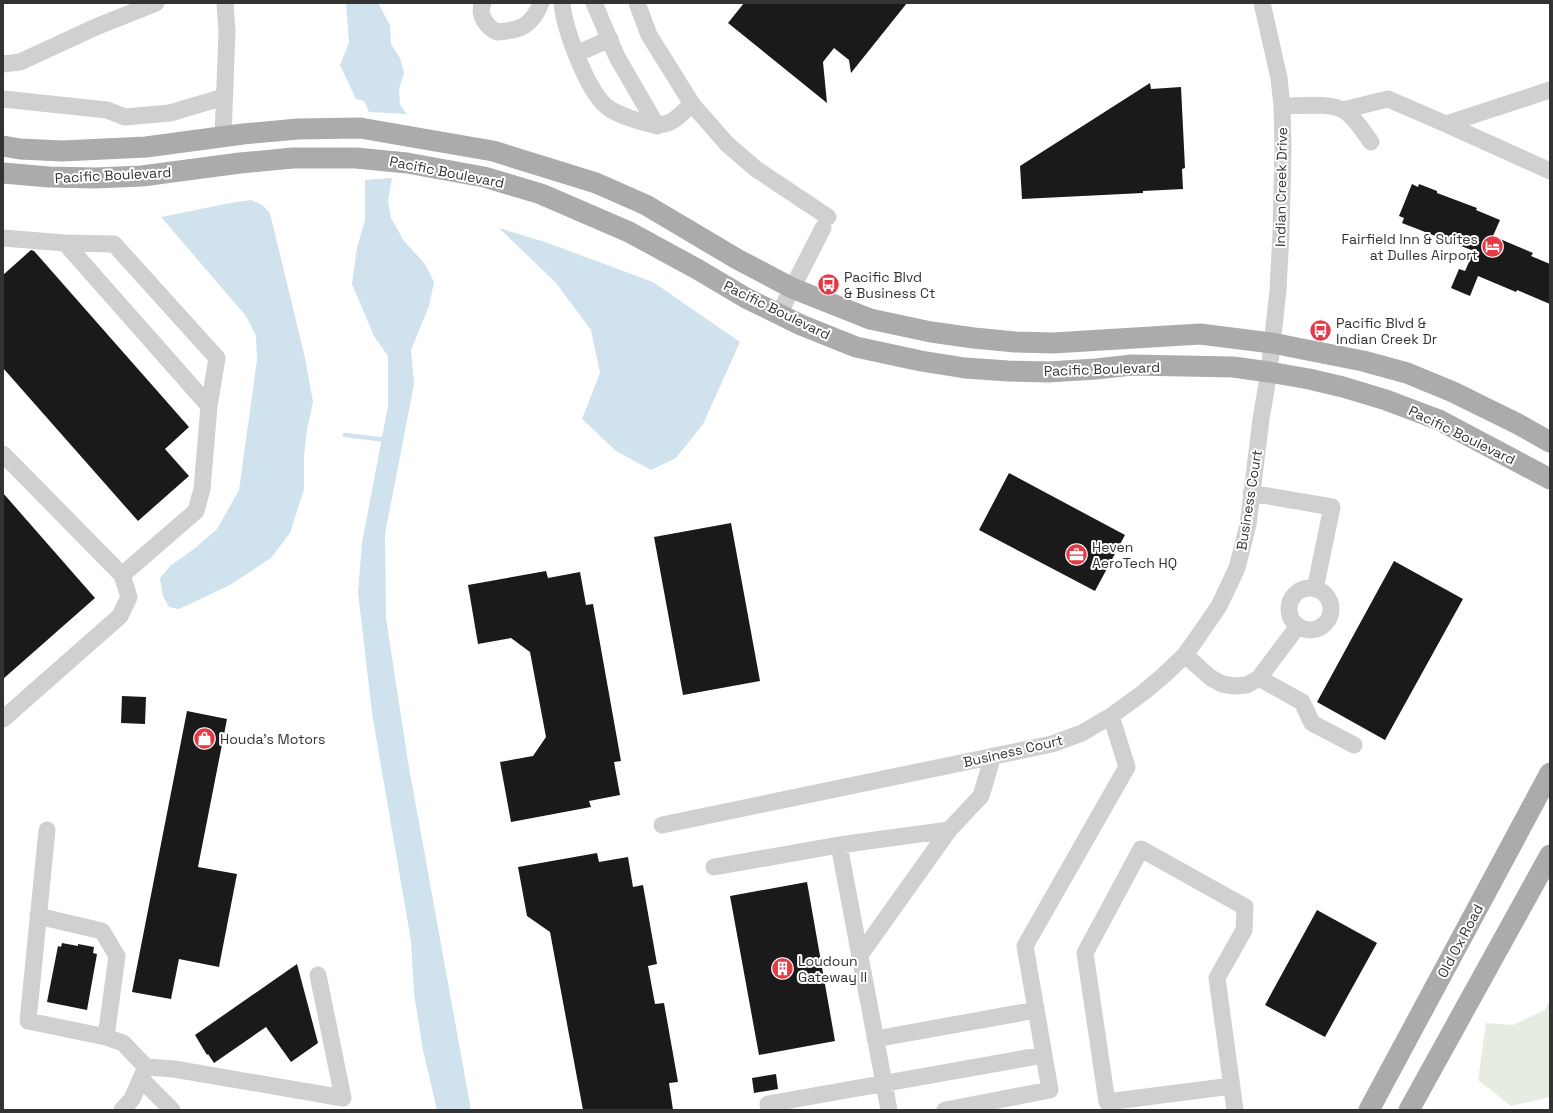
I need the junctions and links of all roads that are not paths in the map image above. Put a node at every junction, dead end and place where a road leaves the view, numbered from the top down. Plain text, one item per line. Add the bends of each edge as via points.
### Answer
1 (156, 3) edge
2 (225, 3) edge
3 (483, 3) edge
4 (540, 3) edge
5 (562, 3) edge
6 (594, 3) edge
7 (637, 3) edge
8 (1262, 3) edge
9 (610, 39) junction
10 (576, 54) junction
11 (3, 64) edge
12 (1550, 90) edge
13 (224, 97) junction
14 (3, 99) edge
15 (692, 104) junction
16 (1282, 106) junction
17 (1344, 110) junction
18 (1446, 124) junction
19 (657, 126) junction
20 (223, 137) junction
21 (1371, 142) dead end
22 (3, 146) edge
23 (1550, 171) edge
24 (3, 173) edge
25 (3, 238) edge
26 (65, 243) junction
27 (792, 288) junction
28 (779, 314) junction
29 (1272, 342) junction
30 (1269, 372) junction
31 (209, 406) junction
32 (1550, 442) edge
33 (3, 454) edge
34 (1550, 479) edge
35 (1251, 493) junction
36 (122, 575) junction
37 (1315, 589) junction
38 (1298, 626) junction
39 (1185, 655) junction
40 (1259, 678) junction
41 (1111, 716) junction
42 (3, 719) edge
43 (1354, 745) dead end
44 (993, 756) junction
45 (1550, 773) edge
46 (662, 825) dead end
47 (47, 830) dead end
48 (949, 830) junction
49 (839, 845) junction
50 (1550, 855) edge
51 (714, 867) dead end
52 (38, 916) junction
53 (860, 955) junction
54 (318, 975) dead end
55 (1036, 1010) junction
56 (106, 1038) junction
57 (875, 1039) junction
58 (1044, 1055) junction
59 (144, 1073) junction
60 (884, 1083) junction
61 (1232, 1086) junction
62 (122, 1110) edge
63 (172, 1110) edge
64 (769, 1110) edge
65 (889, 1110) edge
66 (945, 1110) edge
67 (1235, 1110) edge
68 (1369, 1110) edge
69 (1409, 1110) edge

1 - 11 street via 20,62
2 - 13 street via 227,31
3 - 4 street via 482,17 486,25 497,32 526,26 536,15
5 - 10 street via 563,15
6 - 9 street
7 - 15 street via 649,35
8 - 16 street, Indian Creek Drive via 1279,78
9 - 10 street
9 - 19 street via 617,57
10 - 19 street via 598,98 607,107
12 - 18 street
13 - 14 street via 170,113 125,117 107,110
13 - 20 street
15 - 19 street via 670,123
15 - 27 street via 727,144 825,222
16 - 17 street via 1327,106
16 - 29 street, Indian Creek Drive via 1281,233
17 - 18 street via 1388,99
17 - 21 street via 1356,120
18 - 23 street
20 - 22 main road, Pacific Boulevard via 146,147 62,151
20 - 27 main road, Pacific Boulevard via 298,129 360,128 493,151 596,184 646,206
24 - 28 main road, Pacific Boulevard via 49,178 103,178 142,176 285,159 356,158 407,163 484,177 542,194 629,232
25 - 26 street
26 - 31 street
26 - 31 street via 114,244 217,358
27 - 28 street
27 - 29 main road, Pacific Boulevard via 870,319 974,338 1053,343 1200,334
28 - 30 main road, Pacific Boulevard via 856,347 965,368 1048,372 1132,365 1233,367
29 - 30 street, Indian Creek Drive
29 - 32 main road, Pacific Boulevard via 1363,360 1407,373 1460,396
30 - 34 main road, Pacific Boulevard via 1329,384 1386,400 1439,420
30 - 35 street, Business Court
31 - 36 street via 202,489 196,511
33 - 36 street
35 - 37 street via 1332,507
35 - 39 street, Business Court via 1248,525 1237,568 1219,606
36 - 42 street via 129,597 120,616
37 - 38 street via 1302,590 1292,598 1290,612
37 - 38 street via 1325,595 1330,602 1331,611 1328,619 1313,630
38 - 40 street
39 - 40 street via 1211,678 1222,684 1247,685
39 - 41 street, Business Court via 1144,692
40 - 43 street via 1302,702 1312,723
41 - 44 street, Business Court via 1082,733 1052,744
41 - 55 street via 1127,767 1025,946
44 - 46 street, Business Court
44 - 48 street via 981,796
45 - 68 main road, Old Ox Road
47 - 52 street
48 - 49 street
48 - 53 street
49 - 51 street
49 - 53 street
50 - 69 main road
52 - 56 street via 102,931 117,956
52 - 56 street via 28,1021
53 - 57 street
54 - 59 street via 342,1098 174,1069
55 - 57 street
55 - 58 street
56 - 59 street via 123,1043
57 - 60 street
58 - 60 street
58 - 66 street via 1050,1090
59 - 62 street via 132,1099
59 - 63 street
60 - 64 street via 768,1104
60 - 65 street
61 - 61 street via 1107,1102 1085,953 1141,849 1245,907 1244,930 1217,978
61 - 67 street

